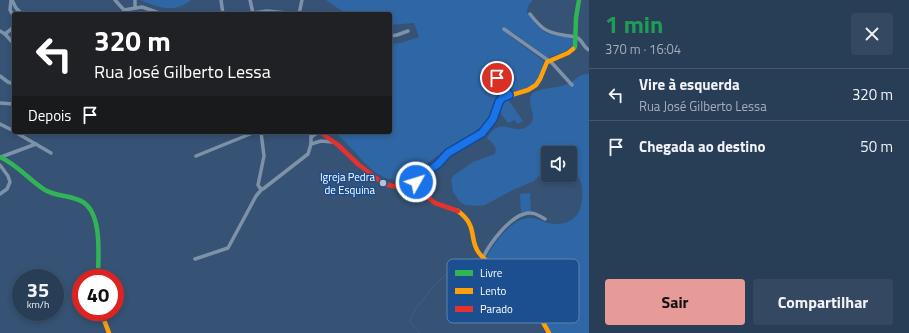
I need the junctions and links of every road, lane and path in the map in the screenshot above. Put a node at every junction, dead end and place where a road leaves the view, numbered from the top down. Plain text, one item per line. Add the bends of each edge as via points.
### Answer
1 (11, 0) edge
2 (115, 0) edge
3 (135, 0) edge
4 (221, 0) edge
5 (250, 0) edge
6 (302, 0) edge
7 (579, 0) edge
8 (135, 7) junction
9 (124, 10) joint
10 (20, 12) edge
11 (156, 12) edge
12 (223, 12) edge
13 (253, 12) edge
14 (260, 12) edge
15 (277, 12) edge
16 (299, 12) edge
17 (12, 14) edge
18 (530, 14) dead end
19 (12, 29) edge
20 (504, 29) dead end
21 (0, 31) edge
22 (408, 31) dead end
23 (5, 34) junction
24 (392, 36) edge
25 (576, 37) junction
26 (12, 42) edge
27 (589, 50) edge
28 (549, 61) junction
29 (0, 76) edge
30 (497, 78) dead end
31 (12, 83) edge
32 (572, 85) dead end
33 (509, 95) junction
34 (0, 103) edge
35 (12, 104) edge
36 (0, 124) edge
37 (12, 131) edge
38 (18, 134) edge
39 (250, 134) edge
40 (261, 134) edge
41 (316, 134) edge
42 (322, 134) edge
43 (325, 136) junction
44 (311, 137) joint
45 (320, 141) junction
46 (334, 142) junction
47 (36, 144) junction
48 (311, 144) junction
49 (51, 153) dead end
50 (196, 156) dead end
51 (1, 157) edge
52 (0, 165) edge
53 (413, 186) junction
54 (262, 189) junction
55 (0, 194) edge
56 (545, 219) dead end
57 (483, 258) joint
58 (195, 259) dead end
59 (98, 269) edge
60 (104, 321) edge
61 (544, 323) edge
62 (109, 333) edge
63 (549, 333) edge

1 - 10 street
1 - 17 street
2 - 9 street
3 - 8 street
4 - 12 street
5 - 13 street
6 - 16 street
7 - 25 street
8 - 9 street
8 - 11 street
14 - 15 street
18 - 25 street via 547,32
19 - 23 street
20 - 28 street
21 - 23 street
22 - 24 street
23 - 26 street
25 - 27 street
25 - 28 street via 573,49
28 - 32 street
28 - 33 street via 536,85 524,92
29 - 31 street
30 - 33 street
33 - 53 street via 499,102 493,119 482,133 448,153
34 - 35 street
36 - 37 street
38 - 47 street
39 - 50 street
40 - 54 street via 264,156 258,185
41 - 44 street
42 - 43 street
43 - 45 street
43 - 46 street
44 - 48 street
45 - 46 street
45 - 48 street
46 - 53 street via 370,175 384,184
47 - 49 street
47 - 51 street
48 - 54 street via 304,158
51 - 59 street via 46,190 79,201 89,208 97,232
52 - 55 street via 10,182 8,188
53 - 57 street via 435,203 458,210 467,218 473,229 477,250
54 - 58 street via 228,248
56 - 57 street via 537,214 522,214 495,238
60 - 62 street
61 - 63 street

